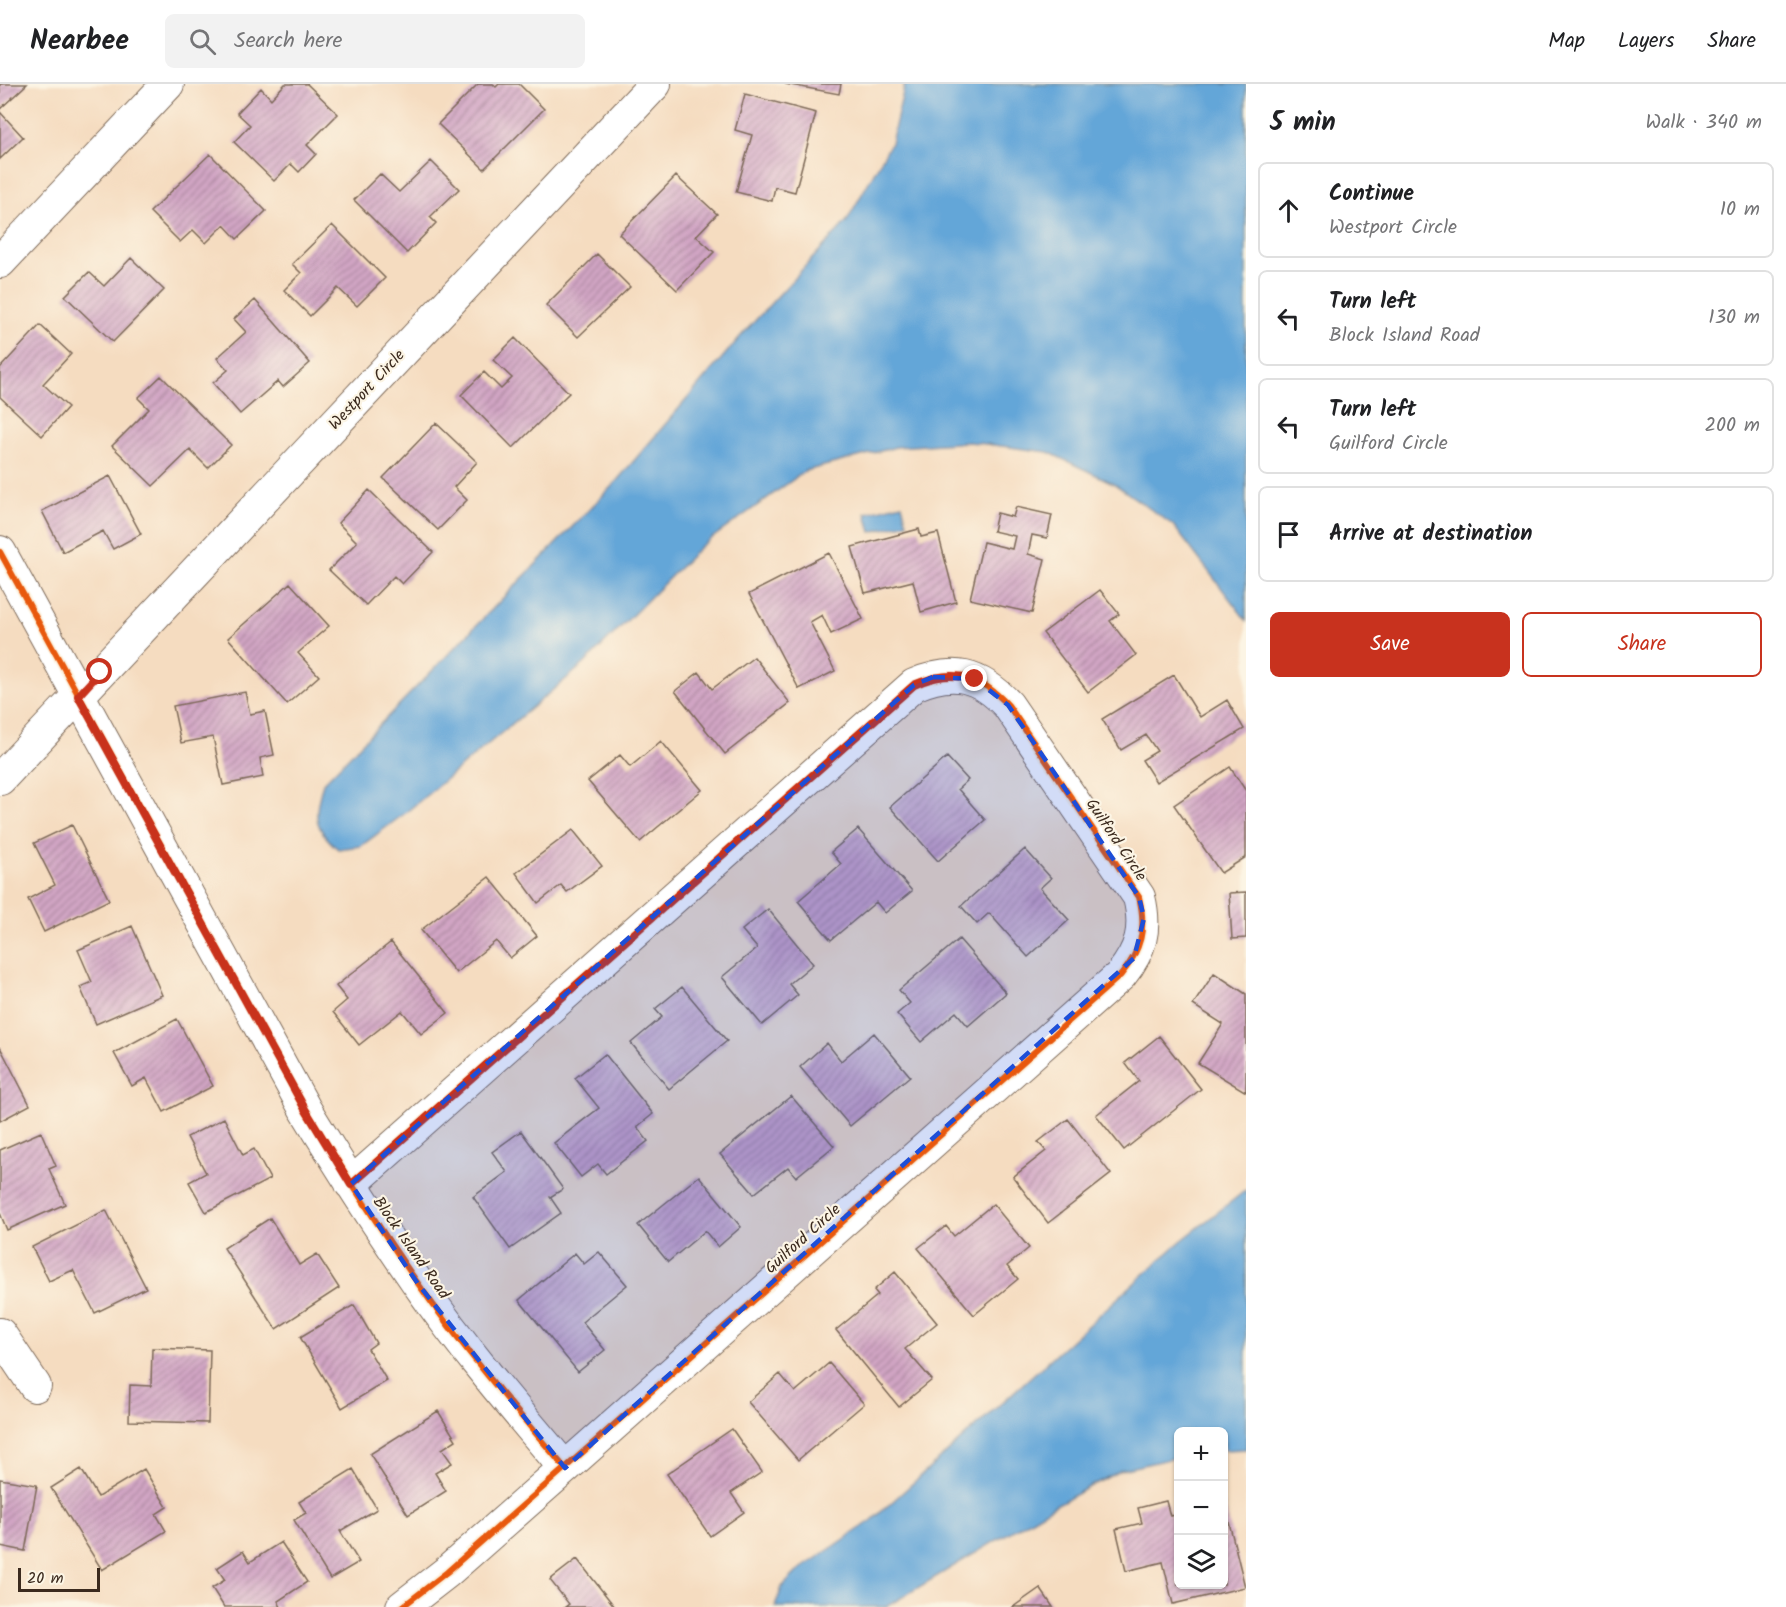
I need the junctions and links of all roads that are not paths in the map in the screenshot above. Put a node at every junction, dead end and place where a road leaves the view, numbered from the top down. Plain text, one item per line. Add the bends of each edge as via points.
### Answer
1 (168, 84) edge
2 (655, 84) edge
3 (0, 262) edge
4 (0, 552) edge
5 (78, 696) junction
6 (0, 779) edge
7 (351, 1185) junction
8 (0, 1334) edge
9 (35, 1386) dead end
10 (565, 1468) junction
11 (402, 1607) edge

1 - 3 street
2 - 5 street, Westport Circle
4 - 5 street, Block Island Road
5 - 6 street, Westport Circle
5 - 7 street, Block Island Road via 305,1109
7 - 10 street, Block Island Road via 438,1310
7 - 10 street, Guilford Circle via 914,685 933,677 975,679 994,689 1008,705 1139,897 1144,918 1142,939 1134,958 1121,975
8 - 9 street
10 - 11 street, Guilford Circle

